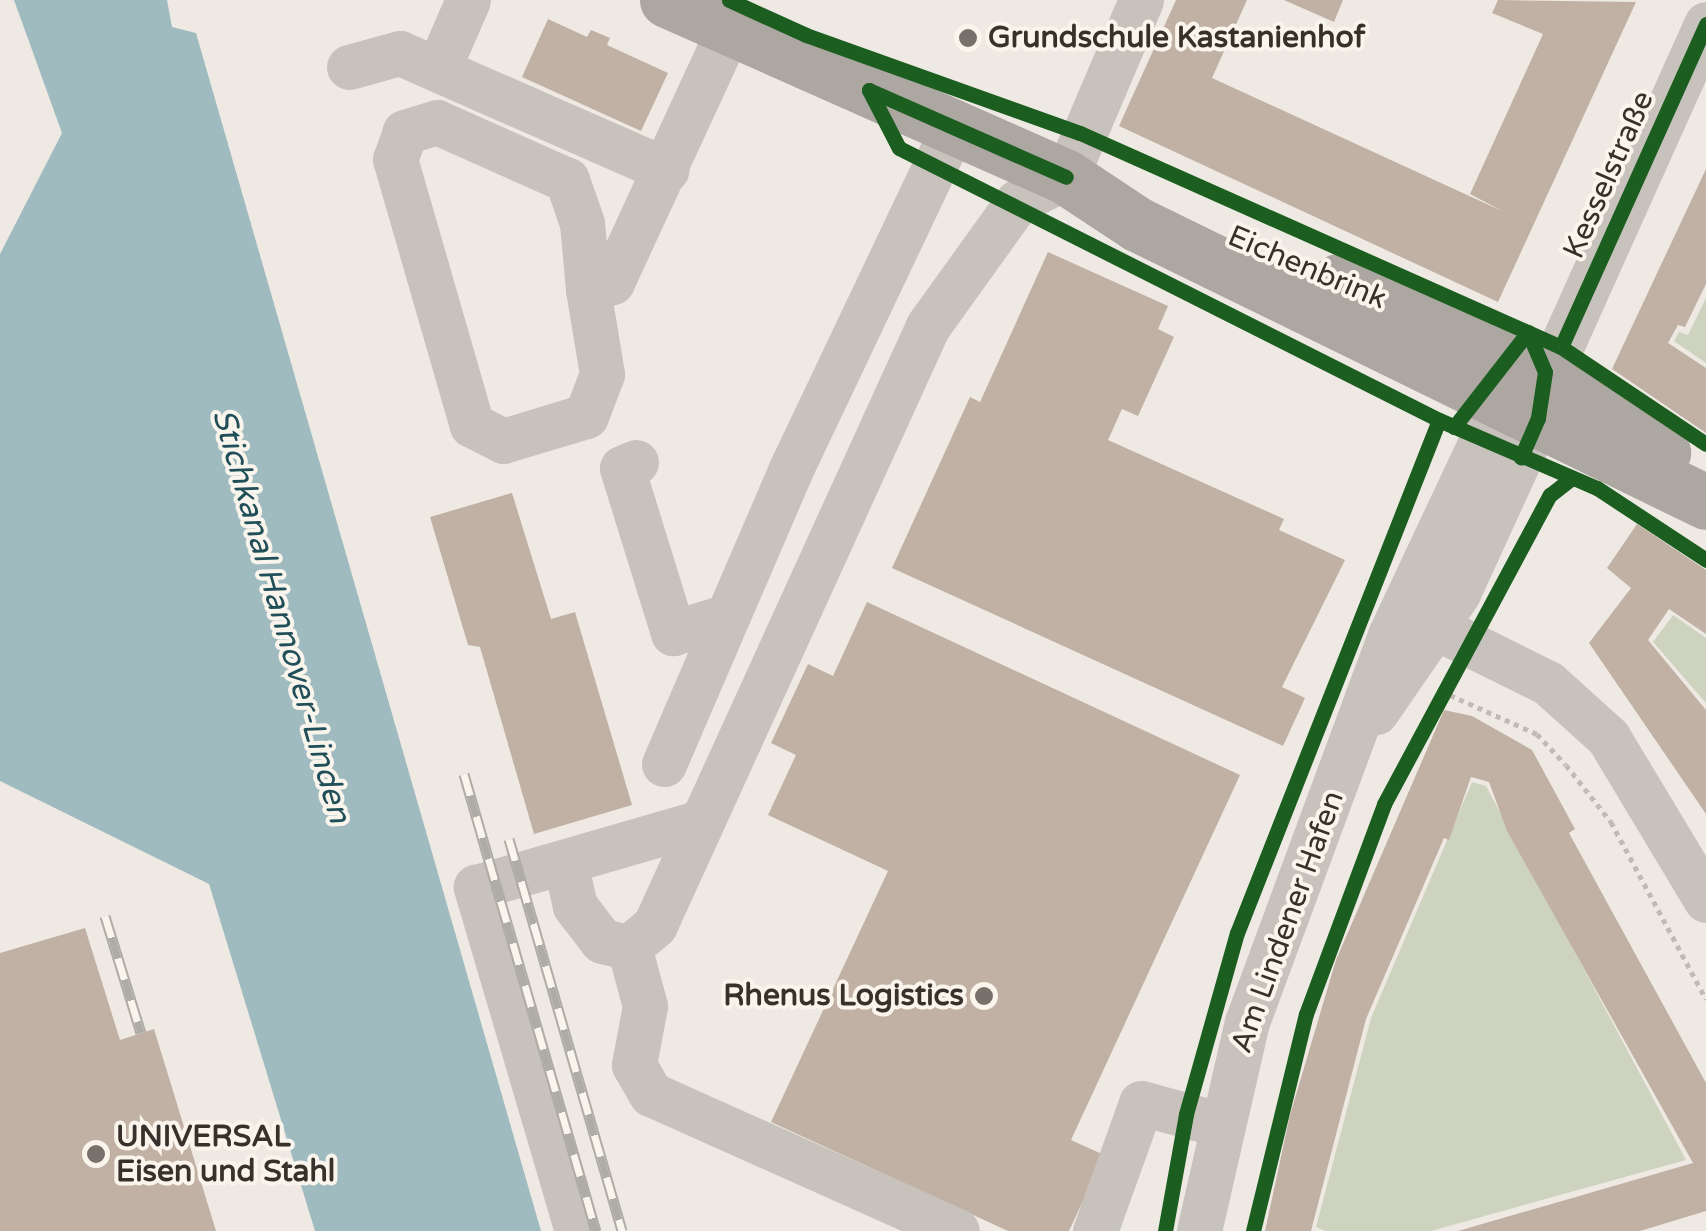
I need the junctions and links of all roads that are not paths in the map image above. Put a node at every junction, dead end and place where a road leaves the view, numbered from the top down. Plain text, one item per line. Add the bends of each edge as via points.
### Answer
1 (468, 0) edge
2 (666, 0) edge
3 (1141, 0) edge
4 (1706, 24) edge
5 (729, 29) junction
6 (350, 68) dead end
7 (438, 69) junction
8 (953, 127) junction
9 (666, 170) junction
10 (1066, 177) junction
11 (588, 288) junction
12 (1529, 398) junction
13 (636, 462) dead end
14 (1706, 490) edge
15 (1706, 502) edge
16 (724, 617) junction
17 (1437, 628) junction
18 (1358, 732) junction
19 (664, 764) dead end
20 (698, 823) junction
21 (565, 863) junction
22 (1706, 900) edge
23 (628, 947) junction
24 (1222, 1124) junction
25 (577, 1231) edge
26 (957, 1231) edge
27 (1094, 1231) edge
28 (1200, 1231) edge

1 - 7 street
2 - 5 main road, Eichenbrink
3 - 10 street
4 - 12 street, Kesselstraße via 1584,301
5 - 8 main road, Eichenbrink
5 - 9 street
6 - 7 street via 400,52
7 - 9 street
8 - 10 main road, Eichenbrink
8 - 16 street
9 - 11 street via 612,282
10 - 12 main road, Eichenbrink via 1146,199
10 - 20 street via 1018,202 928,326
11 - 11 street via 602,374 586,416 503,440 472,425 395,159 404,132 436,122 566,180 582,224
12 - 14 main road via 1602,404
12 - 15 main road
12 - 17 street, Am Lindener Hafen
12 - 18 street, Am Lindener Hafen via 1406,600
13 - 16 street via 622,468 672,632
16 - 19 street
17 - 18 street, Am Lindener Hafen
17 - 22 street via 1548,683 1608,737
18 - 24 street, Am Lindener Hafen via 1299,871 1247,1022
20 - 21 street
20 - 23 street via 655,925
21 - 23 street via 575,906 602,942
21 - 25 street via 476,887
23 - 26 street via 644,1006 634,1065 652,1094
24 - 27 street via 1141,1103
24 - 28 street, Am Lindener Hafen

